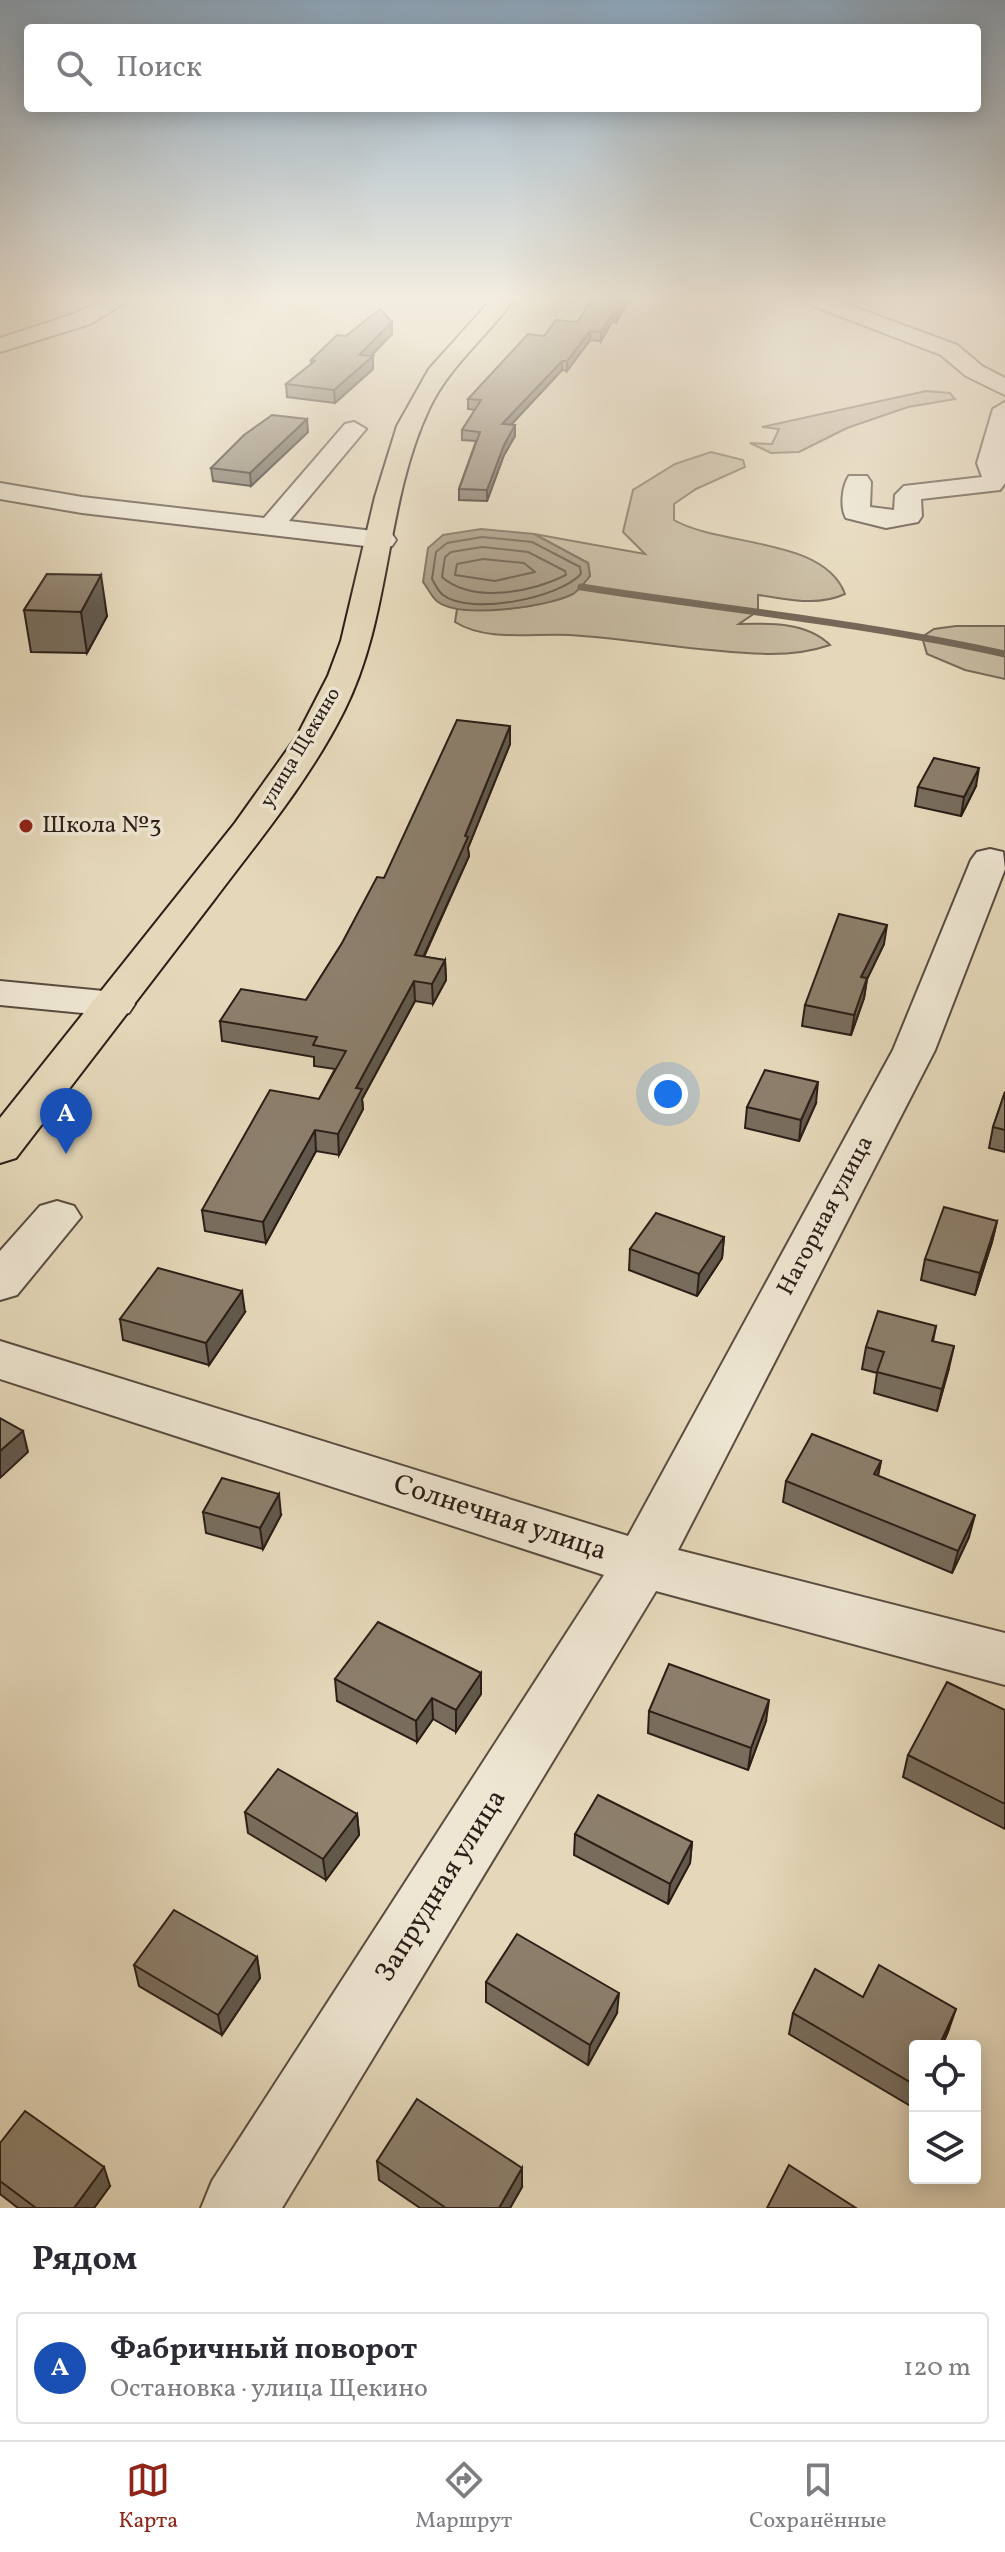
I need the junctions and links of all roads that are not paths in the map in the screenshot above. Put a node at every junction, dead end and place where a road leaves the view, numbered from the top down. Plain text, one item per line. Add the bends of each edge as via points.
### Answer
1 (419, 403) edge
2 (1005, 409) edge
3 (354, 429) dead end
4 (858, 482) dead end
5 (0, 491) edge
6 (277, 529) junction
7 (382, 540) junction
8 (990, 860) dead end
9 (0, 993) edge
10 (114, 1004) junction
11 (0, 1148) edge
12 (57, 1217) dead end
13 (0, 1283) edge
14 (0, 1360) edge
15 (642, 1564) junction
16 (1005, 1659) edge
17 (239, 2208) edge

1 - 7 main road, улица Щекино via 397,465
2 - 4 street via 990,463 995,477 991,484 913,492 908,495 908,516 886,520 856,512
3 - 6 street via 279,515
5 - 6 street
6 - 7 street
7 - 10 main road, улица Щекино via 360,631 328,710 281,786
8 - 15 street, Нагорная улица via 914,1050
9 - 10 street
10 - 11 main road, улица Щекино
12 - 13 street
14 - 15 street, Солнечная улица
15 - 16 street, Солнечная улица
15 - 17 street, Запрудная улица

